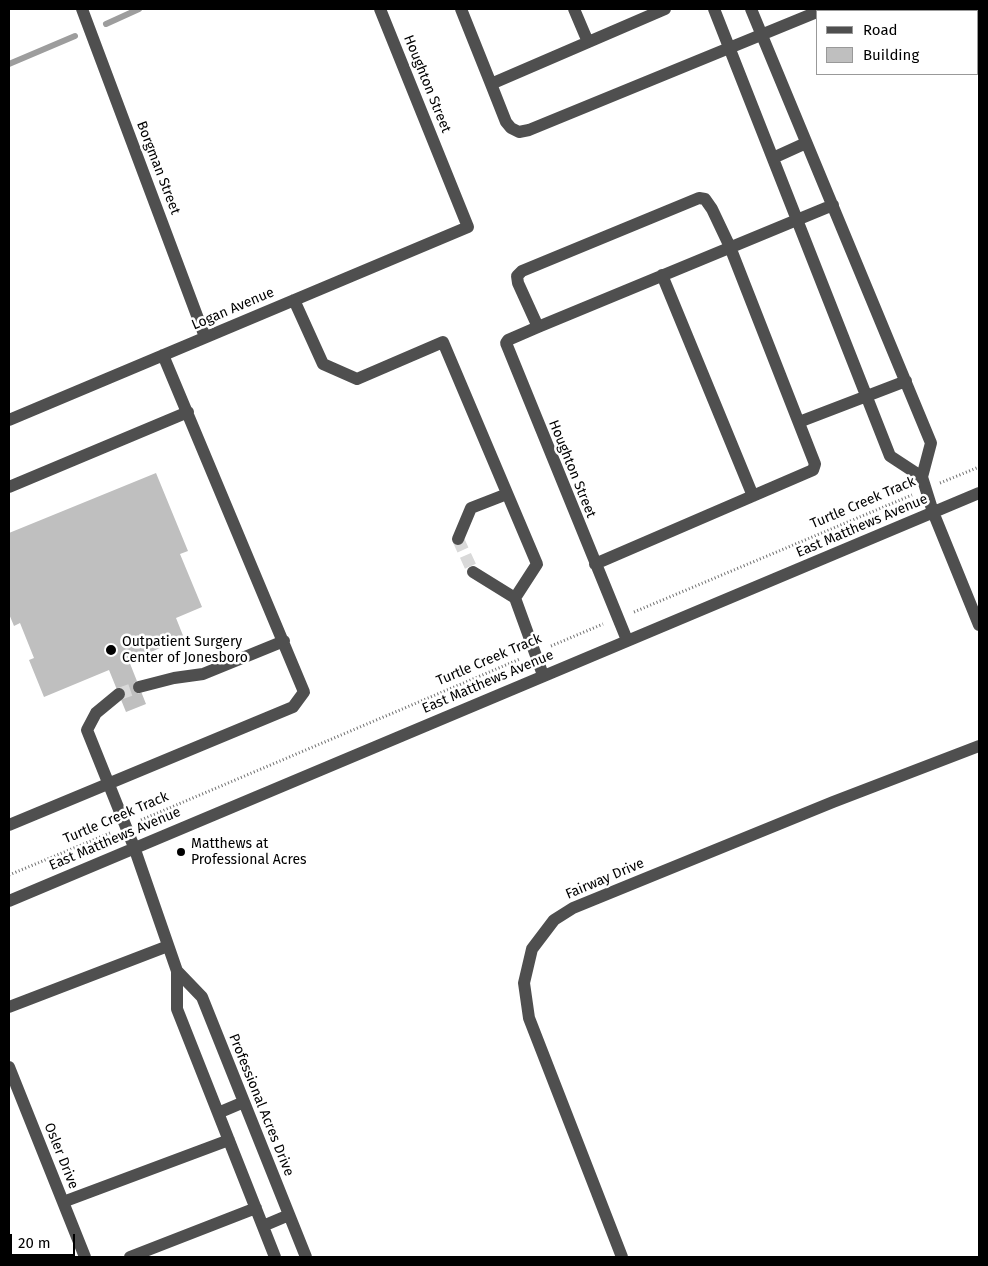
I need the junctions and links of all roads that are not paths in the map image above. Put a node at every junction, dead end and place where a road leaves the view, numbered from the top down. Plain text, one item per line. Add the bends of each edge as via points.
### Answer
1 (82, 9) edge
2 (380, 9) edge
3 (461, 9) edge
4 (574, 9) edge
5 (665, 9) edge
6 (714, 9) edge
7 (750, 9) edge
8 (816, 13) edge
9 (762, 35) junction
10 (588, 42) junction
11 (730, 48) junction
12 (491, 84) junction
13 (806, 143) junction
14 (773, 158) junction
15 (833, 206) junction
16 (798, 220) junction
17 (468, 227) joint
18 (730, 247) junction
19 (662, 275) junction
20 (294, 300) junction
21 (538, 327) junction
22 (205, 337) junction
23 (163, 354) junction
24 (906, 381) junction
25 (867, 396) junction
26 (188, 412) junction
27 (9, 420) edge
28 (799, 422) junction
29 (923, 483) junction
30 (9, 487) edge
31 (979, 493) edge
32 (507, 494) junction
33 (752, 496) junction
34 (933, 512) junction
35 (458, 539) dead end
36 (595, 564) junction
37 (472, 572) tunnel mouth
38 (515, 598) junction
39 (979, 625) edge
40 (627, 640) junction
41 (284, 641) junction
42 (543, 675) junction
43 (139, 687) tunnel mouth
44 (119, 694) tunnel mouth
45 (979, 746) edge
46 (110, 784) junction
47 (9, 825) edge
48 (134, 847) junction
49 (9, 901) edge
50 (168, 946) junction
51 (177, 971) junction
52 (9, 1007) edge
53 (9, 1067) edge
54 (244, 1102) junction
55 (218, 1113) junction
56 (229, 1140) junction
57 (63, 1202) junction
58 (256, 1208) junction
59 (288, 1215) junction
60 (263, 1226) junction
61 (84, 1257) edge
62 (130, 1257) edge
63 (275, 1257) edge
64 (306, 1257) edge
65 (622, 1257) edge

1 - 22 street, Borgman Street
2 - 17 street, Houghton Street
3 - 12 street
4 - 10 street
5 - 10 street
6 - 11 street
7 - 9 street
8 - 9 street
9 - 11 street
9 - 13 street
10 - 12 street
11 - 12 street via 519,132 506,122
11 - 14 street
13 - 14 street
13 - 15 street
14 - 16 street
15 - 16 street
15 - 24 street
16 - 18 street
16 - 25 street
17 - 20 street, Logan Avenue
18 - 19 street
18 - 21 street via 712,209 705,200 698,198 517,276
18 - 28 street
19 - 21 street
19 - 33 street
20 - 22 street, Logan Avenue
20 - 32 street via 323,364 357,379 443,342
21 - 36 street, Houghton Street via 508,340 506,349
22 - 23 street, Logan Avenue
23 - 26 street
23 - 27 street, Logan Avenue
24 - 25 street
24 - 29 street via 931,443
25 - 28 street
25 - 29 street via 890,456
26 - 30 street
26 - 41 street
28 - 33 street via 816,464 813,470
29 - 34 street
31 - 34 street, East Matthews Avenue
32 - 35 street via 470,508
32 - 38 street via 537,564
33 - 36 street
34 - 39 street
34 - 40 street, East Matthews Avenue
36 - 40 street, Houghton Street
37 - 38 street
38 - 42 street
40 - 42 street, East Matthews Avenue
41 - 43 street via 204,674
41 - 46 street via 304,692 293,707
42 - 48 street, East Matthews Avenue
44 - 46 street, Professional Acres Drive via 96,713 88,730
45 - 65 street, Fairway Drive via 573,908 554,920 532,949 524,983 529,1018
46 - 47 street
46 - 48 street, Professional Acres Drive
48 - 49 street, East Matthews Avenue
48 - 50 street, Professional Acres Drive
50 - 51 street, Professional Acres Drive
50 - 52 street
51 - 54 street, Professional Acres Drive via 202,997
51 - 55 street, Professional Acres Drive via 177,1009
53 - 57 street, Osler Drive
54 - 55 street
54 - 59 street, Professional Acres Drive
55 - 56 street, Professional Acres Drive
56 - 57 street
56 - 58 street, Professional Acres Drive
57 - 61 street, Osler Drive
58 - 60 street, Professional Acres Drive
58 - 62 street
59 - 60 street
59 - 64 street, Professional Acres Drive
60 - 63 street, Professional Acres Drive

